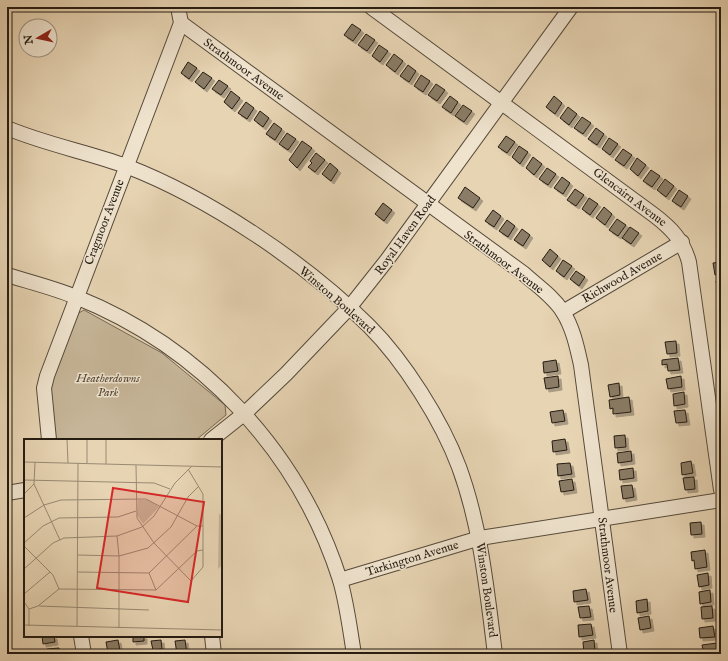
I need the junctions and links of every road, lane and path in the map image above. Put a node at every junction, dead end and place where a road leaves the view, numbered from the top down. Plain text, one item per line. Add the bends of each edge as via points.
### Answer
1 (178, 7) edge
2 (371, 7) edge
3 (572, 7) edge
4 (181, 23) junction
5 (502, 103) junction
6 (7, 128) edge
7 (125, 166) junction
8 (427, 205) junction
9 (682, 242) junction
10 (7, 275) edge
11 (76, 297) junction
12 (349, 308) junction
13 (563, 312) junction
14 (245, 414) junction
15 (49, 439) edge
16 (212, 439) edge
17 (24, 490) edge
18 (721, 490) edge
19 (7, 493) edge
20 (721, 500) edge
21 (602, 518) junction
22 (480, 538) junction
23 (340, 580) junction
24 (81, 637) edge
25 (212, 637) edge
26 (84, 654) edge
27 (214, 654) edge
28 (354, 654) edge
29 (495, 654) edge
30 (620, 654) edge

1 - 4 street
2 - 5 street, Glencairn Avenue
3 - 5 street, Royal Haven Road
4 - 7 street, Cragmoor Avenue
4 - 8 street, Strathmoor Avenue
5 - 8 street, Royal Haven Road
5 - 9 street, Glencairn Avenue via 669,226
6 - 7 street, Winston Boulevard
7 - 11 street, Cragmoor Avenue
7 - 12 street, Winston Boulevard via 182,192 259,238 299,266
8 - 12 street, Royal Haven Road
8 - 13 street, Strathmoor Avenue via 523,273
9 - 13 street, Richwood Avenue
9 - 18 street, Glencairn Avenue via 689,262
10 - 11 street
11 - 14 street via 129,323 178,353 205,374
11 - 15 street, Cragmoor Avenue via 44,388
12 - 14 street, Royal Haven Road
12 - 22 street, Winston Boulevard via 370,326 422,395 459,466
13 - 21 street, Strathmoor Avenue via 575,338 581,365
14 - 16 street, Royal Haven Road
14 - 23 street via 267,440 291,476 308,506
17 - 19 street
20 - 21 street, Tarkington Avenue
21 - 22 street, Tarkington Avenue
21 - 30 street, Strathmoor Avenue
22 - 23 street, Tarkington Avenue
22 - 29 street, Winston Boulevard
23 - 28 street
24 - 26 street
25 - 27 street

